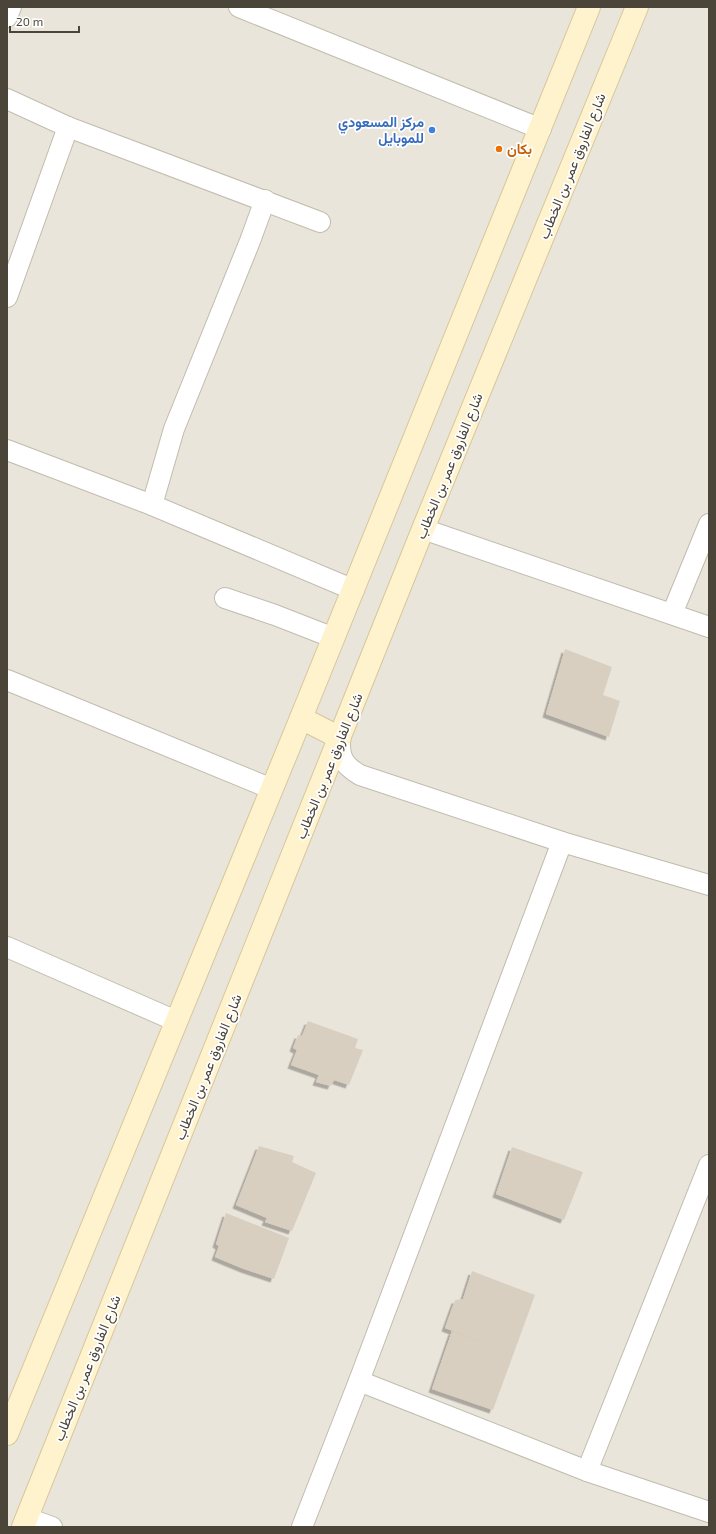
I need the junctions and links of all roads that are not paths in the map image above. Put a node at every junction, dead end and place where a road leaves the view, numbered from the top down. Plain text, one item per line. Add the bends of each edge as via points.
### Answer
1 (11, 7) edge
2 (239, 7) edge
3 (590, 7) edge
4 (637, 7) edge
5 (279, 14) edge
6 (7, 18) edge
7 (7, 99) edge
8 (68, 127) junction
9 (541, 129) junction
10 (265, 200) junction
11 (320, 222) dead end
12 (7, 297) edge
13 (7, 450) edge
14 (152, 505) junction
15 (709, 524) edge
16 (423, 529) junction
17 (354, 590) junction
18 (225, 598) dead end
19 (672, 614) junction
20 (709, 627) edge
21 (334, 638) junction
22 (7, 680) edge
23 (301, 718) junction
24 (340, 738) junction
25 (272, 789) junction
26 (562, 842) junction
27 (709, 885) edge
28 (7, 947) edge
29 (176, 1020) junction
30 (709, 1165) edge
31 (359, 1381) junction
32 (7, 1434) edge
33 (587, 1471) junction
34 (709, 1512) edge
35 (25, 1523) edge
36 (52, 1527) edge
37 (302, 1527) edge

1 - 6 street
2 - 5 street
3 - 9 main road
4 - 16 main road, شارع الفاروق عمر بن الخطاب
5 - 9 street
7 - 8 street
8 - 10 street
8 - 12 street
9 - 17 main road
10 - 11 street
10 - 14 street via 174,429
13 - 14 street
14 - 17 street
15 - 19 street
16 - 19 street
16 - 24 main road, شارع الفاروق عمر بن الخطاب
17 - 21 main road
18 - 21 street
19 - 20 street
21 - 23 main road
22 - 25 street
23 - 24 main road
23 - 25 main road
24 - 26 street via 343,760 350,769 360,775
24 - 35 main road, شارع الفاروق عمر بن الخطاب
25 - 29 main road
26 - 27 street
26 - 31 street
28 - 29 street
29 - 32 main road
30 - 33 street
31 - 33 street
31 - 37 street
33 - 34 street
35 - 36 street

